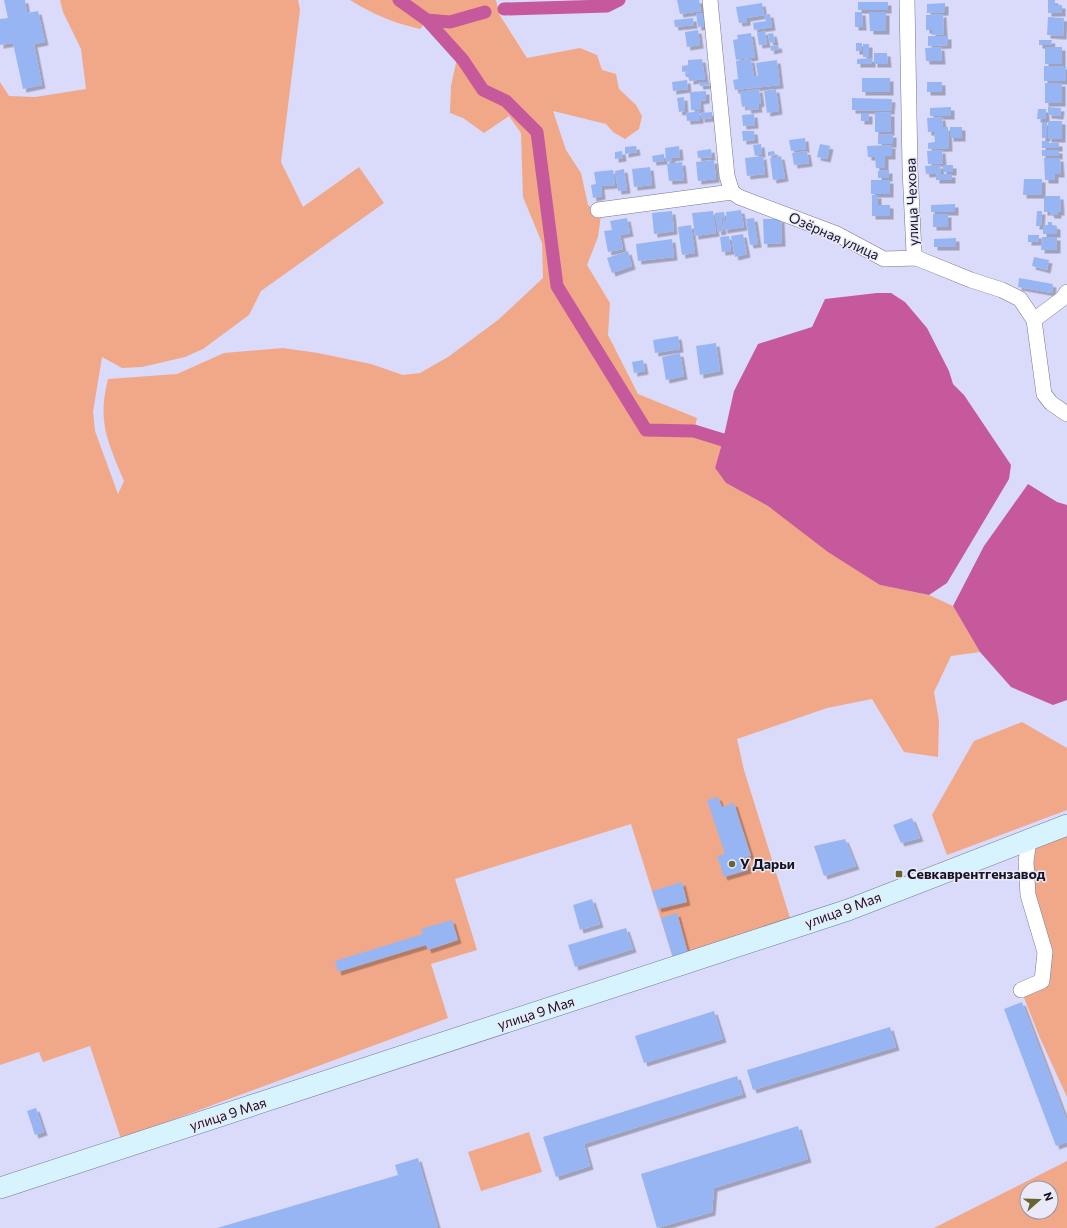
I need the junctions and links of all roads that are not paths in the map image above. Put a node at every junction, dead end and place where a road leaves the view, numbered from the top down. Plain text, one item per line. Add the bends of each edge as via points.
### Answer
1 (710, 0) edge
2 (907, 0) edge
3 (732, 192) junction
4 (598, 210) dead end
5 (917, 258) junction
6 (1067, 292) edge
7 (1034, 320) junction
8 (1067, 414) edge
9 (1067, 825) edge
10 (1030, 839) junction
11 (1021, 990) dead end
12 (0, 1188) edge

1 - 3 street via 727,176
2 - 5 street, улица Чехова via 912,223 913,246
3 - 4 street
3 - 5 street, Озёрная улица via 739,197 837,234 884,259
5 - 7 street, улица Чехова via 1020,299
6 - 7 street
7 - 8 street, улица Чехова via 1044,394 1051,403
9 - 10 street, улица 9 Мая
10 - 11 street via 1026,862 1028,895 1045,952 1042,982
10 - 12 street, улица 9 Мая via 848,910

